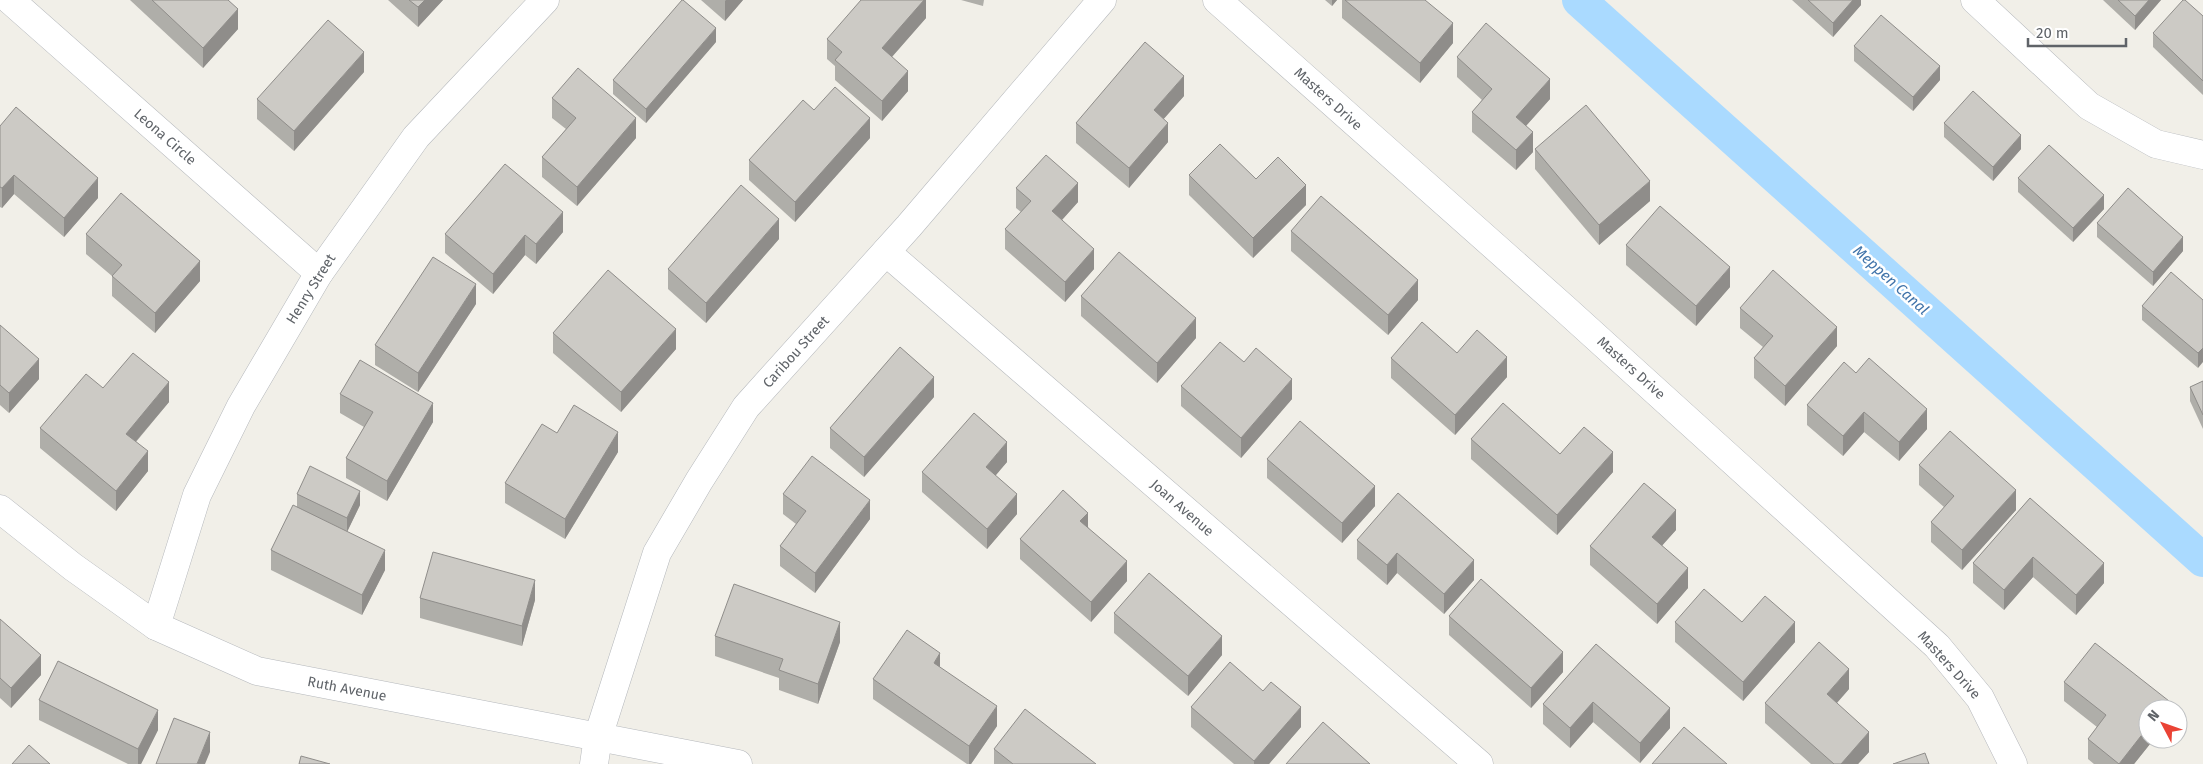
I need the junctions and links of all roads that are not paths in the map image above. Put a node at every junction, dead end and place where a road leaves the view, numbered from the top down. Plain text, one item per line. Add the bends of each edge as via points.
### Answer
1 (10, 0) edge
2 (545, 0) edge
3 (1102, 0) edge
4 (1216, 0) edge
5 (1974, 0) edge
6 (2203, 155) edge
7 (886, 252) junction
8 (319, 273) junction
9 (0, 509) edge
10 (156, 626) junction
11 (598, 737) junction
12 (594, 764) edge
13 (738, 764) edge
14 (1479, 764) edge
15 (2013, 764) edge

1 - 8 street, Leona Circle
2 - 8 street, Henry Street via 416,138
3 - 7 street, Caribou Street
4 - 15 street, Masters Drive via 1564,308 1936,646 1980,698
5 - 6 street via 2089,106 2156,144
7 - 11 street, Caribou Street via 746,407 699,481 658,553
7 - 14 street, Joan Avenue
8 - 10 street, Henry Street via 241,406 196,495
9 - 10 street, Ruth Avenue via 73,567
10 - 11 street, Ruth Avenue via 257,671
11 - 12 street, Caribou Street
11 - 13 street, Ruth Avenue

